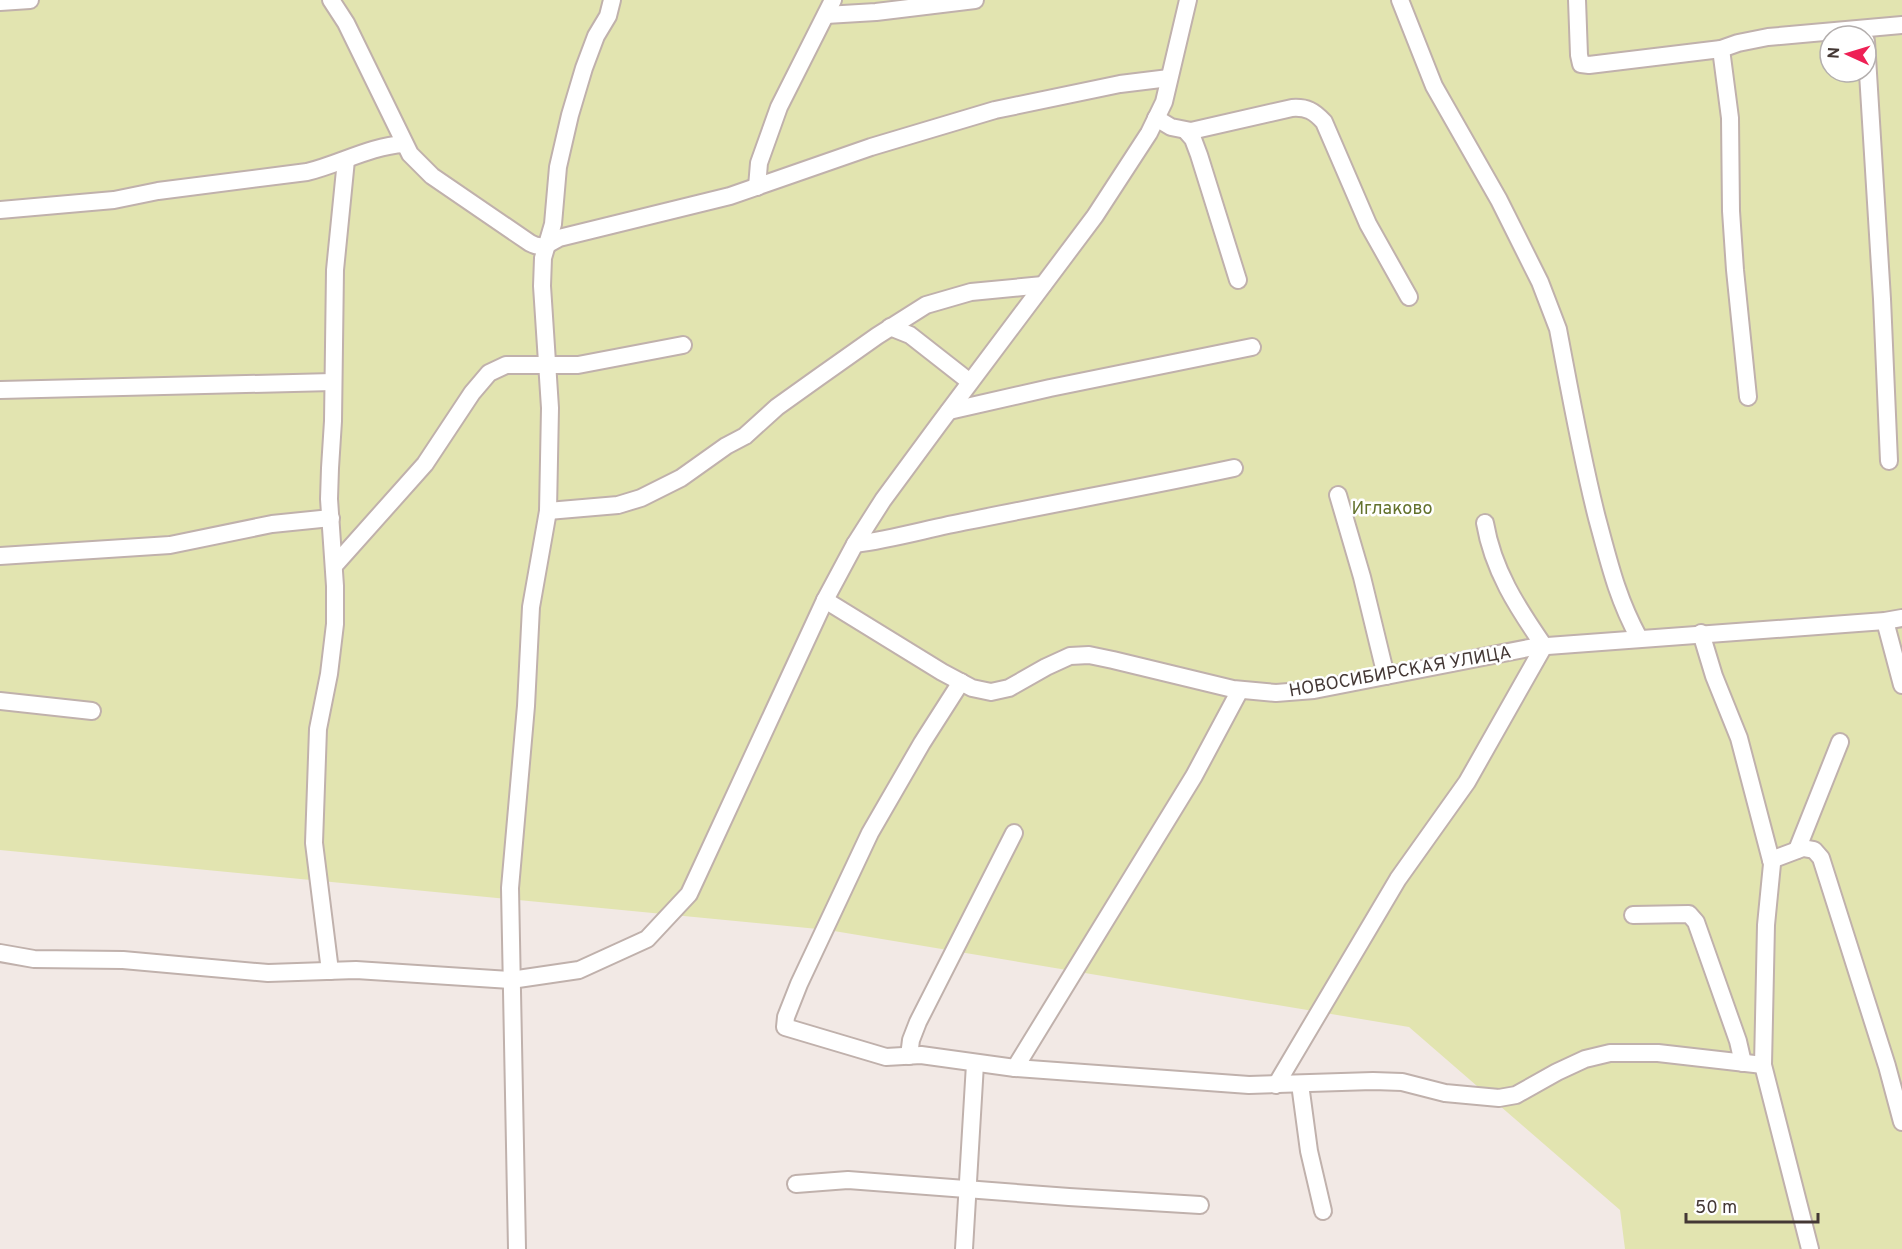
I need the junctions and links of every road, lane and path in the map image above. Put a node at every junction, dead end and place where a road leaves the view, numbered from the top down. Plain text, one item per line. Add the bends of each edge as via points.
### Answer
1 (30, 0) edge
2 (331, 0) edge
3 (612, 0) edge
4 (833, 0) edge
5 (975, 0) edge
6 (1188, 0) edge
7 (1400, 0) edge
8 (1577, 0) edge
9 (0, 2) edge
10 (826, 15) junction
11 (1902, 26) edge
12 (1878, 33) edge
13 (1818, 36) edge
14 (1722, 49) junction
15 (1169, 78) junction
16 (1869, 84) edge
17 (1156, 118) junction
18 (1186, 130) junction
19 (404, 144) junction
20 (346, 160) junction
21 (757, 187) junction
22 (0, 210) edge
23 (545, 247) junction
24 (1238, 280) dead end
25 (1043, 285) junction
26 (1409, 297) dead end
27 (891, 327) junction
28 (683, 345) dead end
29 (1252, 347) dead end
30 (548, 366) junction
31 (333, 382) junction
32 (970, 382) junction
33 (0, 390) edge
34 (1748, 397) dead end
35 (949, 411) junction
36 (1889, 461) dead end
37 (1234, 468) dead end
38 (1338, 495) dead end
39 (548, 511) junction
40 (331, 518) junction
41 (1485, 522) dead end
42 (855, 544) junction
43 (0, 556) edge
44 (334, 566) junction
45 (825, 600) junction
46 (1902, 618) edge
47 (1885, 621) junction
48 (1701, 633) junction
49 (1639, 638) junction
50 (1544, 646) junction
51 (1386, 676) junction
52 (961, 682) junction
53 (1902, 685) edge
54 (1240, 690) junction
55 (0, 701) edge
56 (92, 711) dead end
57 (1840, 742) dead end
58 (1014, 833) dead end
59 (1797, 850) junction
60 (1771, 860) junction
61 (1633, 915) dead end
62 (0, 953) edge
63 (330, 971) junction
64 (511, 980) junction
65 (909, 1056) junction
66 (1743, 1063) junction
67 (975, 1064) junction
68 (1763, 1065) junction
69 (1015, 1068) junction
70 (1300, 1084) junction
71 (1276, 1085) junction
72 (1902, 1122) edge
73 (796, 1184) dead end
74 (967, 1190) junction
75 (1200, 1205) dead end
76 (1323, 1211) dead end
77 (517, 1249) edge
78 (964, 1249) edge
79 (1810, 1249) edge

1 - 9 street
2 - 19 street
3 - 23 street via 570,115 558,167 553,224
4 - 10 street
5 - 10 street
6 - 15 street
7 - 49 street via 1434,86 1499,200 1552,309 1613,582
8 - 14 street via 1581,64
10 - 21 street via 779,107 759,163
11 - 12 street
13 - 14 street via 1768,37
14 - 34 street via 1730,118 1735,270
15 - 17 street
15 - 21 street via 994,110
16 - 36 street
17 - 18 street
17 - 25 street via 1095,216
18 - 24 street via 1199,155
18 - 26 street via 1292,108 1304,107 1315,112 1324,122 1368,224
19 - 20 street via 374,148
19 - 23 street via 432,176 530,243
20 - 22 street via 273,177 114,200
20 - 31 street via 335,270
21 - 23 street via 559,238
23 - 30 street via 542,286
25 - 27 street via 951,296 926,305
25 - 32 street
27 - 32 street via 910,335
27 - 39 street via 681,478 618,505
28 - 30 street via 578,365
29 - 35 street
30 - 39 street
30 - 44 street via 507,365 489,373 425,464
31 - 33 street
31 - 40 street
32 - 35 street
35 - 42 street
37 - 42 street
38 - 51 street
39 - 64 street via 531,607 510,888
40 - 43 street via 272,524 170,545
40 - 44 street
41 - 50 street via 1495,564
42 - 45 street
44 - 63 street via 335,624 318,729 314,843
45 - 52 street, НОВОСИБИРСКАЯ УЛИЦА
45 - 64 street via 689,894 647,939 579,970
46 - 47 street, НОВОСИБИРСКАЯ УЛИЦА
47 - 48 street, НОВОСИБИРСКАЯ УЛИЦА
47 - 53 street
48 - 49 street, НОВОСИБИРСКАЯ УЛИЦА
48 - 60 street via 1739,738
49 - 50 street, НОВОСИБИРСКАЯ УЛИЦА
50 - 51 street, НОВОСИБИРСКАЯ УЛИЦА
50 - 71 street via 1467,782 1398,879
51 - 54 street, НОВОСИБИРСКАЯ УЛИЦА via 1314,690
52 - 54 street, НОВОСИБИРСКАЯ УЛИЦА via 991,692 1009,688 1070,656 1089,656
52 - 65 street via 870,833 786,1017 785,1027 886,1057
54 - 69 street via 1194,776
55 - 56 street
57 - 59 street
58 - 65 street via 918,1022
59 - 60 street
59 - 72 street via 1814,849 1821,858
60 - 68 street
61 - 66 street via 1681,913 1689,914 1696,922
62 - 63 street via 34,959 123,960 257,972
63 - 64 street
64 - 77 street
65 - 67 street
66 - 68 street
66 - 70 street via 1658,1053 1610,1053 1585,1059 1516,1095 1499,1098 1445,1093 1402,1082
67 - 69 street
67 - 74 street
68 - 79 street
69 - 71 street
70 - 71 street
70 - 76 street via 1313,1174
73 - 74 street via 848,1179
74 - 75 street
74 - 78 street

